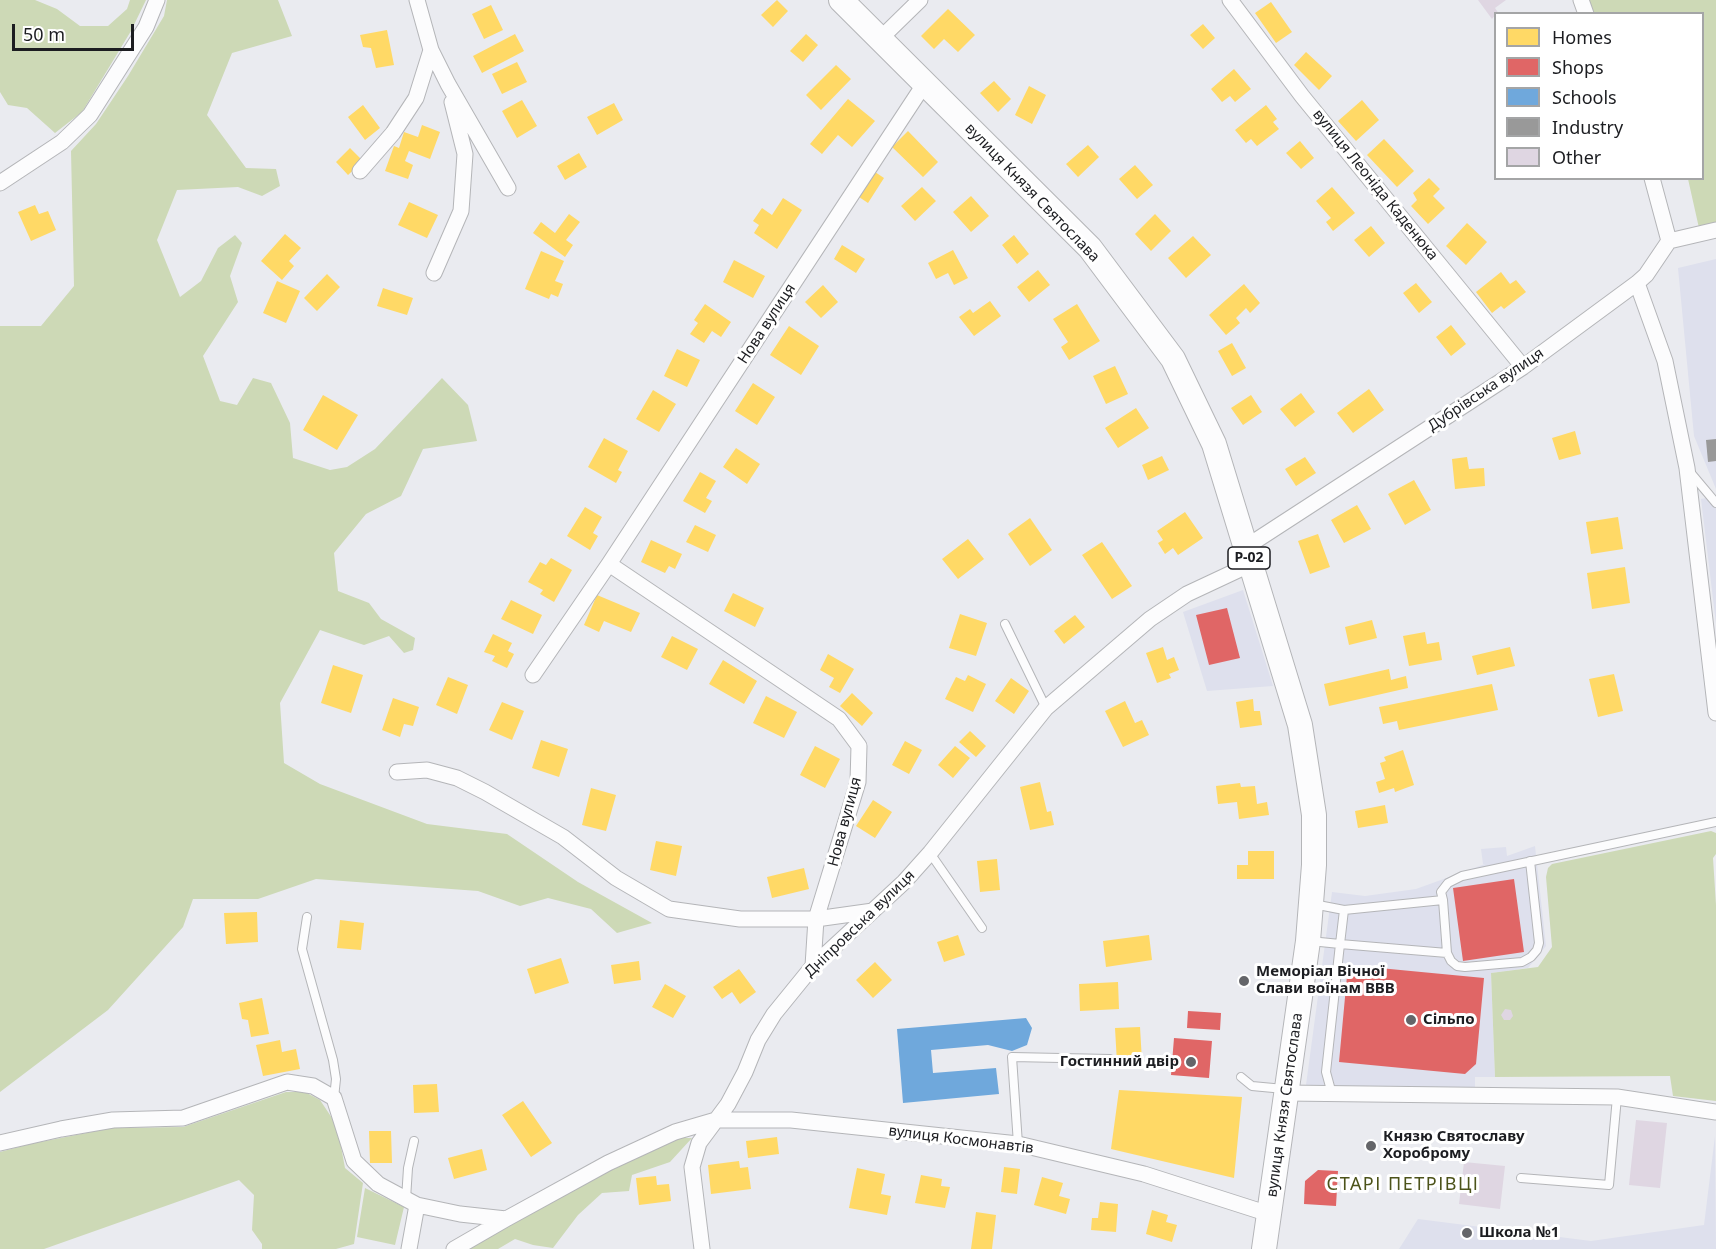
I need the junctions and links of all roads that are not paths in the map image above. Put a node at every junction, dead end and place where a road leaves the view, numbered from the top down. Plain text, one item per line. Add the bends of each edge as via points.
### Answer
1 (157, 0) edge
2 (417, 0) edge
3 (841, 0) edge
4 (920, 0) edge
5 (1230, 0) edge
6 (880, 39) junction
7 (431, 50) junction
8 (925, 83) junction
9 (448, 84) junction
10 (360, 171) dead end
11 (1653, 180) edge
12 (0, 183) edge
13 (508, 188) dead end
14 (1716, 230) edge
15 (1669, 241) junction
16 (434, 273) dead end
17 (1637, 283) junction
18 (1523, 367) junction
19 (1687, 468) junction
20 (1716, 502) edge
21 (1249, 556) junction
22 (609, 564) junction
23 (1005, 624) dead end
24 (533, 675) dead end
25 (1046, 708) junction
26 (1716, 712) edge
27 (397, 772) dead end
28 (1716, 822) edge
29 (930, 853) junction
30 (1530, 861) junction
31 (1443, 900) junction
32 (1311, 904) junction
33 (1344, 910) junction
34 (873, 911) junction
35 (307, 917) dead end
36 (816, 919) junction
37 (982, 928) dead end
38 (1308, 941) junction
39 (1340, 944) junction
40 (1447, 953) junction
41 (813, 966) junction
42 (1110, 1059) dead end
43 (1241, 1077) dead end
44 (1285, 1091) junction
45 (1332, 1094) junction
46 (1617, 1097) junction
47 (334, 1098) junction
48 (1716, 1112) edge
49 (716, 1120) junction
50 (414, 1141) dead end
51 (0, 1143) edge
52 (1018, 1144) junction
53 (1521, 1178) dead end
54 (411, 1202) junction
55 (1269, 1214) junction
56 (506, 1219) junction
57 (409, 1249) edge
58 (454, 1249) edge
59 (702, 1249) edge
60 (1264, 1249) edge

1 - 12 street via 146,27 90,115 62,142
2 - 7 street
3 - 6 main road, вулиця Князя Святослава / Р-02
4 - 6 street
5 - 18 street, вулиця Леоніда Каденюка via 1302,96
6 - 8 main road, вулиця Князя Святослава / Р-02
7 - 9 street
7 - 10 street via 416,98 393,133
8 - 21 main road, вулиця Князя Святослава / Р-02 via 1090,248 1173,359 1214,444
8 - 22 street, Нова вулиця
9 - 13 street
9 - 16 street via 465,154 461,211
11 - 15 street
14 - 15 street
15 - 17 street, Дубрівська вулиця
17 - 18 street, Дубрівська вулиця
17 - 19 street via 1665,362
18 - 21 street, Дубрівська вулиця
19 - 20 lane
19 - 26 street
21 - 25 street, Дніпровська вулиця via 1150,619
21 - 32 main road, вулиця Князя Святослава / Р-02 via 1306,756 1314,815
22 - 24 street, Нова вулиця
22 - 36 street, Нова вулиця via 839,718 859,746 858,782
23 - 25 lane
25 - 29 street, Дніпровська вулиця
27 - 36 street via 426,770 457,778 485,792 563,837 616,878 669,909 740,919
28 - 30 lane
29 - 34 street, Дніпровська вулиця
29 - 37 lane
30 - 31 lane via 1462,876 1448,883 1441,892
30 - 40 lane via 1539,943 1532,957 1522,962 1465,967 1457,966
31 - 33 lane
31 - 40 lane
32 - 33 lane
32 - 38 main road, вулиця Князя Святослава / Р-02
33 - 39 lane
34 - 36 street
34 - 41 street, Дніпровська вулиця
35 - 47 lane via 302,949 333,1060
36 - 41 street, Нова вулиця
38 - 39 lane
38 - 44 main road, вулиця Князя Святослава / Р-02
39 - 40 lane
39 - 45 lane via 1326,1072
41 - 49 street, Дніпровська вулиця via 774,1014
42 - 52 lane via 1012,1057
43 - 44 lane via 1252,1086
44 - 45 street
44 - 55 main road, вулиця Князя Святослава / Р-02
45 - 46 street
46 - 48 street
46 - 53 lane via 1609,1185
47 - 51 street via 313,1086 287,1082 183,1118 113,1120
47 - 54 street via 354,1161 378,1184
49 - 52 street, вулиця Космонавтів via 791,1120
49 - 56 street via 675,1132 608,1163
49 - 59 street, Дніпровська вулиця via 699,1143 692,1167
50 - 54 lane via 408,1168
52 - 55 street, вулиця Космонавтів via 1144,1174
54 - 56 street via 459,1214
54 - 57 street
55 - 60 main road, вулиця Князя Святослава / Р-02
56 - 58 street

